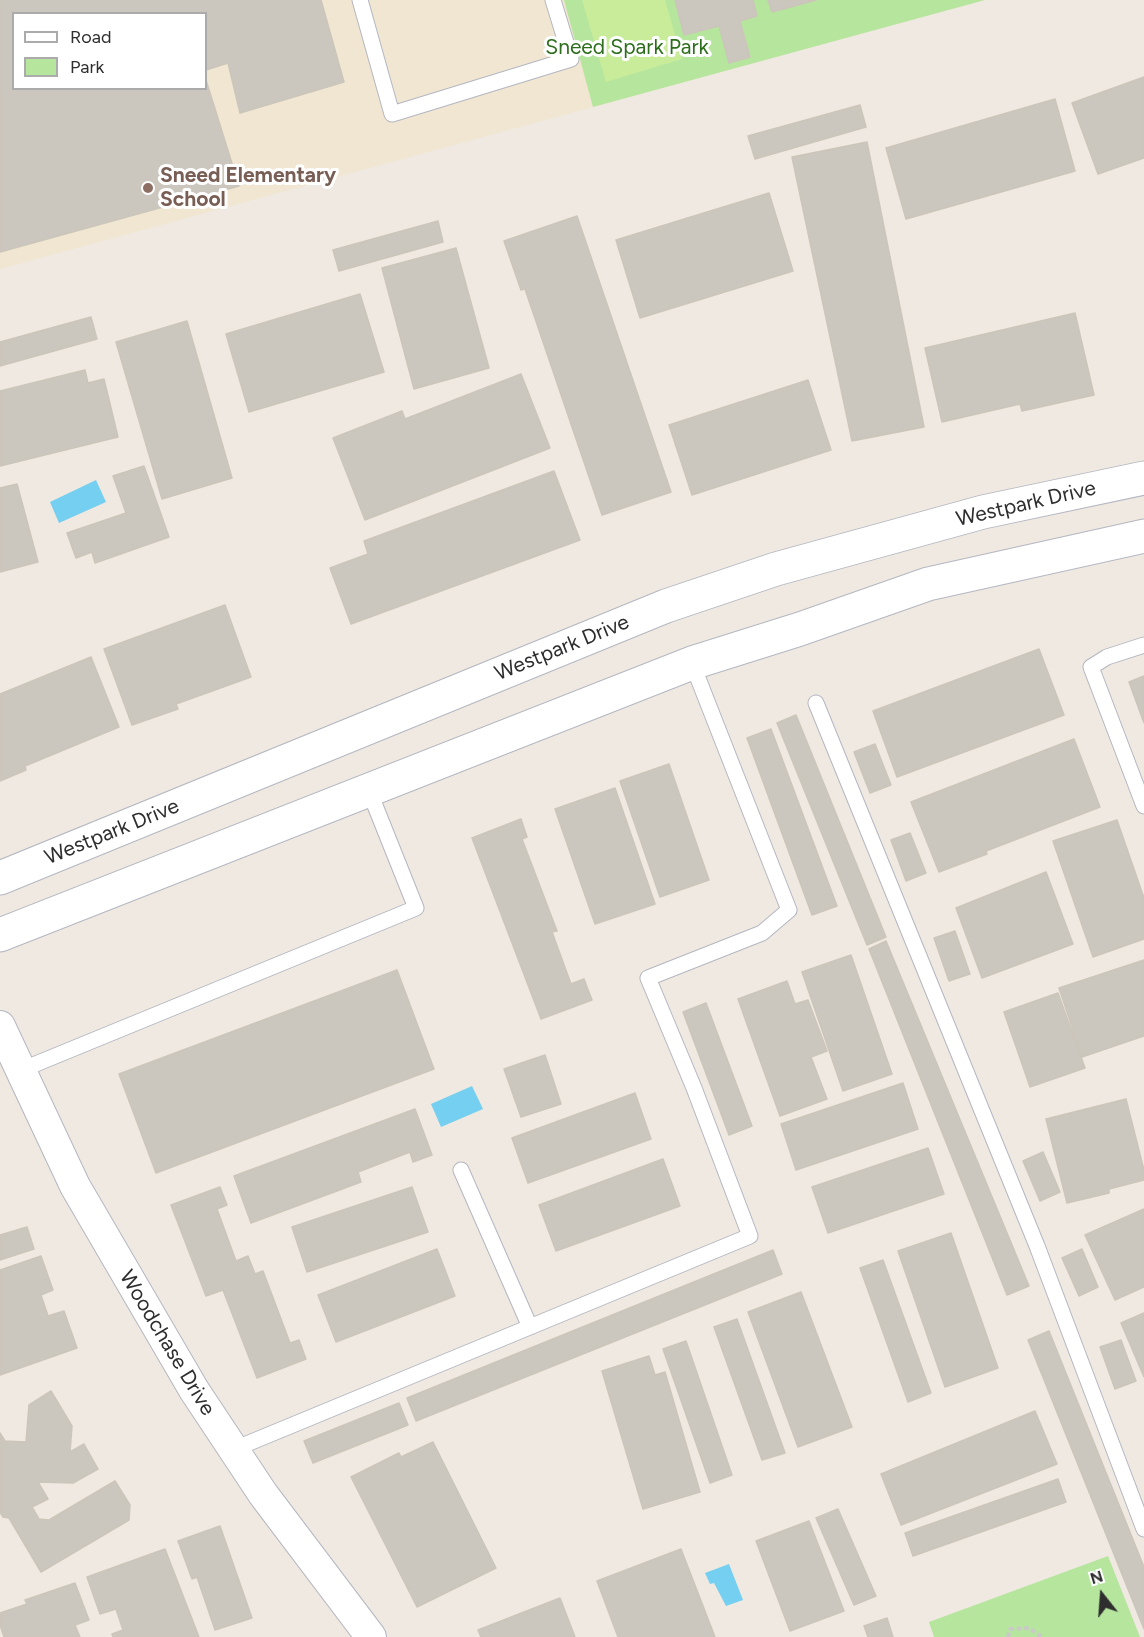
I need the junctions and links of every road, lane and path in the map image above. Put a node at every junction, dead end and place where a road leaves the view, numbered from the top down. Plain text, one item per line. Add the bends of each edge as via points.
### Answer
1 (360, 0) edge
2 (553, 0) edge
3 (1144, 478) edge
4 (1144, 536) edge
5 (1144, 645) edge
6 (692, 663) junction
7 (816, 703) dead end
8 (368, 788) junction
9 (1144, 806) edge
10 (0, 878) edge
11 (0, 935) edge
12 (0, 1026) edge
13 (21, 1070) junction
14 (461, 1170) dead end
15 (530, 1327) junction
16 (232, 1450) junction
17 (1144, 1528) edge
18 (371, 1637) edge
19 (1008, 1637) edge
20 (1042, 1637) edge

1 - 2 lane via 392,114 571,59
3 - 10 main road, Westpark Drive via 983,512 776,569 666,606
4 - 6 main road via 928,584
5 - 9 lane via 1107,657 1091,667
6 - 8 main road
6 - 15 lane via 789,910 762,933 648,978 750,1236
7 - 17 lane via 1037,1246
8 - 11 main road
8 - 13 lane via 416,908
12 - 13 street, Woodchase Drive
13 - 16 street, Woodchase Drive via 75,1186
14 - 15 lane
15 - 16 lane
16 - 18 street, Woodchase Drive
19 - 20 path via 1010,1629 1029,1628

